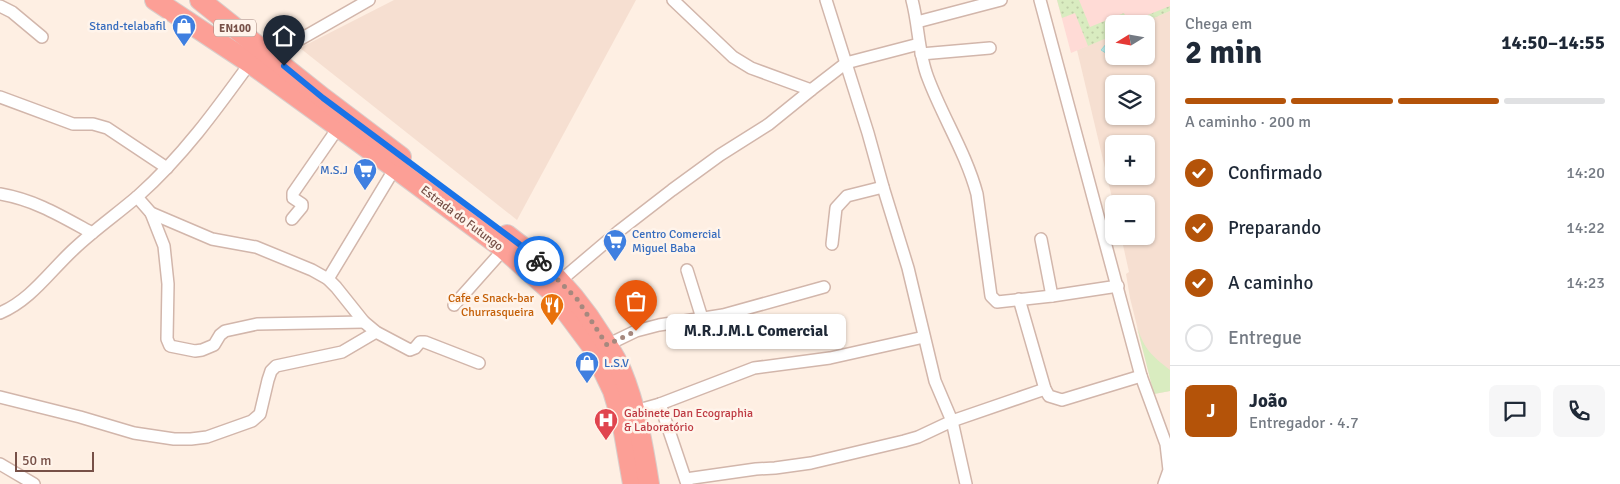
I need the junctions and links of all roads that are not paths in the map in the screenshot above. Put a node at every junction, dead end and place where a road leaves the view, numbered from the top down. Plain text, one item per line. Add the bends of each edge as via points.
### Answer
1 (155, 0) edge
2 (200, 0) edge
3 (369, 0) edge
4 (675, 0) edge
5 (826, 0) edge
6 (912, 0) edge
7 (1001, 0) edge
8 (1040, 0) edge
9 (0, 6) edge
10 (918, 22) junction
11 (42, 37) dead end
12 (990, 48) dead end
13 (920, 49) junction
14 (271, 56) junction
15 (250, 63) junction
16 (846, 63) junction
17 (811, 90) junction
18 (0, 96) edge
19 (338, 128) junction
20 (167, 168) junction
21 (394, 168) junction
22 (883, 187) junction
23 (0, 194) edge
24 (137, 197) junction
25 (151, 213) junction
26 (292, 219) dead end
27 (92, 233) junction
28 (1041, 239) dead end
29 (832, 244) dead end
30 (504, 249) junction
31 (687, 270) dead end
32 (328, 279) junction
33 (560, 281) junction
34 (1118, 286) junction
35 (824, 287) dead end
36 (1052, 296) junction
37 (0, 300) edge
38 (1020, 300) junction
39 (454, 305) dead end
40 (5, 311) edge
41 (702, 318) junction
42 (364, 322) junction
43 (376, 332) junction
44 (924, 337) junction
45 (607, 345) junction
46 (479, 363) dead end
47 (1141, 376) junction
48 (1045, 388) junction
49 (0, 397) edge
50 (660, 404) junction
51 (635, 411) junction
52 (952, 420) junction
53 (0, 464) edge
54 (1169, 470) edge
55 (18, 480) edge
56 (686, 482) edge
57 (34, 484) edge
58 (633, 484) edge
59 (649, 484) edge
60 (966, 484) edge
61 (1164, 484) edge

1 - 15 highway, Estrada do Futungo / EN100
2 - 14 highway, Estrada do Futungo / EN100
3 - 14 street
4 - 17 street via 734,57 751,68
5 - 16 street
6 - 10 street
7 - 10 street
8 - 34 street
9 - 11 street
10 - 13 street
12 - 13 street
13 - 16 street
13 - 38 street via 928,78 972,179 991,296 997,302
14 - 33 highway, Estrada do Futungo / EN100 via 519,244
15 - 19 highway, Estrada do Futungo / EN100
15 - 20 street via 210,119
16 - 17 street
16 - 22 street
17 - 33 street via 769,124 672,190
18 - 20 street via 73,124 107,128
19 - 21 highway, Estrada do Futungo / EN100
19 - 26 street via 293,193 293,198 302,207
20 - 24 street
21 - 30 highway, Estrada do Futungo / EN100
21 - 32 street
22 - 29 street via 847,196 836,208
22 - 44 street via 908,268
23 - 27 street via 40,204
24 - 25 street
24 - 27 street
25 - 32 street via 212,239 256,247
25 - 42 street via 164,246 168,284 167,339 170,346 202,350 214,346 225,331 257,324
27 - 40 street via 44,280
28 - 36 street
30 - 39 street
30 - 58 highway, Estrada do Futungo / EN100 via 550,290 595,352 613,391 622,421
31 - 41 street
32 - 42 street
33 - 45 highway, Estrada do Futungo / EN100 via 581,305
34 - 36 street
34 - 47 street
35 - 41 street
36 - 38 street
37 - 40 street
38 - 48 street
41 - 45 street via 636,331
42 - 43 street
43 - 46 street via 410,350 425,342
43 - 49 street via 342,352 276,366 260,414 252,421 207,437 174,439 134,433
44 - 50 street via 830,358 754,368
44 - 52 street via 935,381
45 - 51 highway, Estrada do Futungo / EN100 via 620,368
47 - 48 street via 1062,400 1049,396
47 - 54 street via 1166,444
48 - 52 street
50 - 51 street
50 - 56 street
51 - 59 highway, Estrada do Futungo / EN100
52 - 56 street via 918,437 811,463
52 - 60 street
53 - 55 street
54 - 61 street
55 - 57 street

